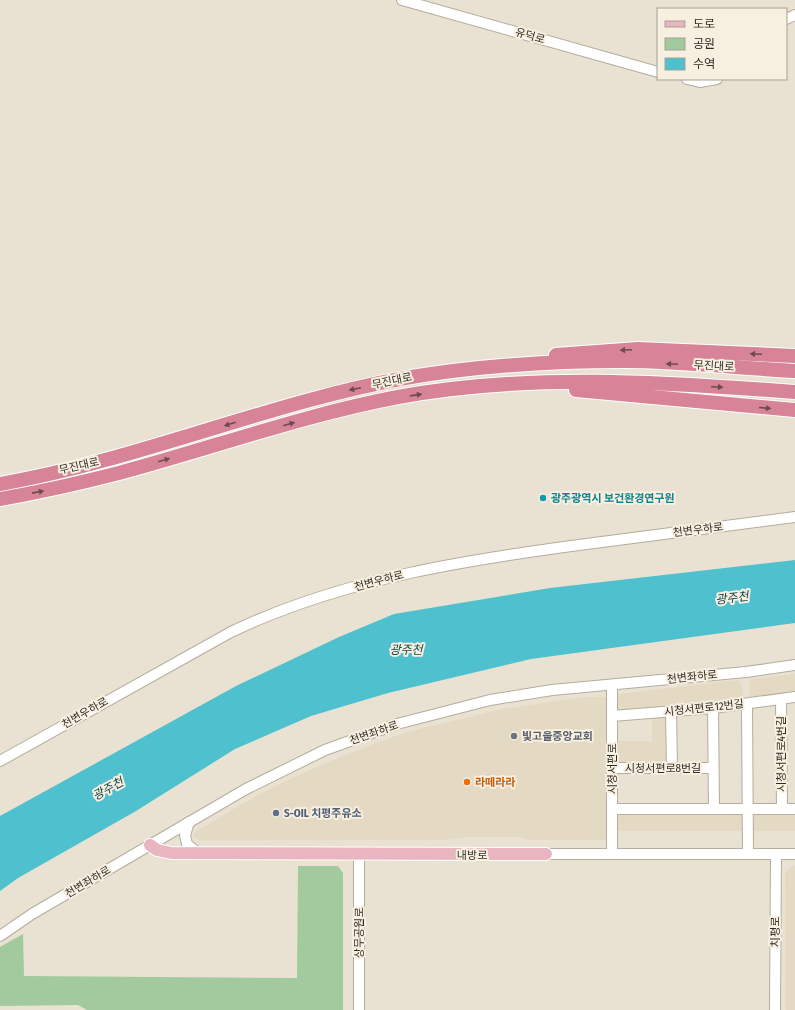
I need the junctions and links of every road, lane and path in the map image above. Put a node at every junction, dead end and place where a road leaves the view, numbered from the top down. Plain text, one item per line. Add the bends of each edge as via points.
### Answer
1 (402, 0) edge
2 (657, 72) edge
3 (691, 80) edge
4 (711, 80) edge
5 (795, 356) edge
6 (490, 367) junction
7 (795, 371) edge
8 (538, 382) junction
9 (795, 392) edge
10 (795, 410) edge
11 (0, 484) edge
12 (0, 499) edge
13 (795, 517) edge
14 (795, 665) edge
15 (612, 685) junction
16 (795, 697) edge
17 (781, 698) junction
18 (748, 704) junction
19 (713, 708) junction
20 (671, 712) junction
21 (612, 716) junction
22 (0, 761) edge
23 (612, 768) junction
24 (672, 768) junction
25 (713, 768) junction
26 (612, 809) junction
27 (714, 809) junction
28 (748, 809) junction
29 (782, 809) junction
30 (795, 809) edge
31 (189, 822) junction
32 (150, 845) junction
33 (199, 854) junction
34 (546, 854) joint
35 (612, 854) junction
36 (748, 854) junction
37 (776, 854) junction
38 (795, 854) edge
39 (359, 855) junction
40 (0, 936) edge
41 (359, 1010) edge
42 (775, 1010) edge

1 - 2 street, 유덕로
3 - 4 street
5 -> 6 highway via 638,349 522,358
7 -> 6 highway, 무진대로 via 625,361
6 -> 11 highway, 무진대로 via 404,378 340,392 110,459
8 -> 9 highway, 무진대로 via 609,382
8 -> 10 highway via 565,389
12 -> 8 highway, 무진대로 via 119,473 311,417 398,397 481,386
13 - 22 street, 천변우하로 via 505,554 410,573 326,595 270,614 231,632
14 - 15 street, 천변좌하로
15 - 21 street, 시청서편로
15 - 31 street, 천변좌하로 via 552,690 490,700 397,724 325,750 282,770
16 - 17 street, 시청서편로12번길
17 - 18 street, 시청서편로12번길
17 - 29 street, 시청서편로4번길
18 - 19 street, 시청서편로12번길
18 - 28 street
19 - 20 street, 시청서편로12번길
19 - 25 street
20 - 21 street, 시청서편로12번길
20 - 24 street
21 - 23 street, 시청서편로
23 - 24 street, 시청서편로8번길
23 - 26 street, 시청서편로
24 - 25 street, 시청서편로8번길
25 - 27 street
26 - 27 street
26 - 35 street, 시청서편로
27 - 28 street
28 - 29 street
28 - 36 street
29 - 30 street
31 - 32 street, 천변좌하로
31 - 33 street via 185,835 187,844
32 - 33 main road, 내방로 via 157,850 171,853
32 - 40 street, 천변좌하로 via 32,914
33 - 39 main road, 내방로
34 - 35 street, 내방로
34 - 39 main road, 내방로
35 - 36 street, 내방로
36 - 37 street, 내방로
37 - 38 street, 내방로
37 - 42 street, 치평로
39 - 41 street, 상무공원로

